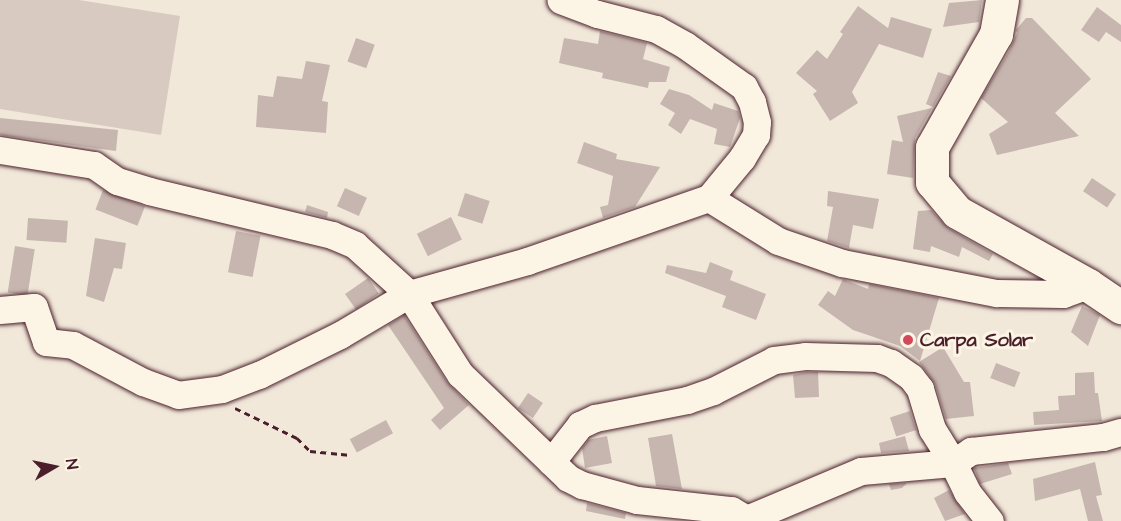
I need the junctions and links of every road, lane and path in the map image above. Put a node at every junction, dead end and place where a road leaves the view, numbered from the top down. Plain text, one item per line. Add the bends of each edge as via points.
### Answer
1 (561, 0) edge
2 (1002, 0) edge
3 (0, 150) edge
4 (709, 198) junction
5 (1088, 285) junction
6 (409, 294) junction
7 (1121, 307) edge
8 (0, 310) edge
9 (199, 391) junction
10 (1121, 432) edge
11 (351, 454) dead end
12 (551, 462) junction
13 (953, 463) junction
14 (746, 520) edge
15 (990, 521) edge

1 - 4 street via 656,29 744,87 757,122 756,135
2 - 5 main road via 996,34 932,147 932,182 957,212
3 - 6 street via 94,165 117,181 149,191 332,235 355,244
4 - 5 street via 778,241 842,263 997,293 1063,294
4 - 6 street via 527,261
5 - 7 main road
6 - 9 street via 340,335 259,375 222,389
6 - 12 street via 460,374
8 - 9 street via 34,307 46,342 73,345 143,382 178,395
9 - 11 path via 297,438 310,451
10 - 13 street via 970,451
12 - 13 street via 580,425 595,418 687,400 774,360 805,356 877,358 911,377 921,389 932,429
12 - 14 street via 582,485 638,500 731,510
13 - 14 street via 861,471
13 - 15 street via 967,492

